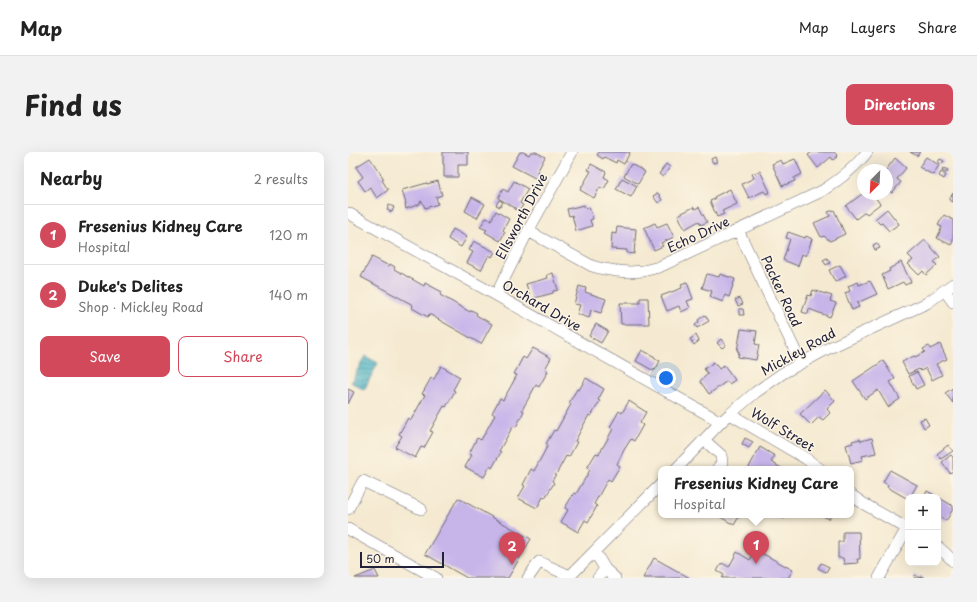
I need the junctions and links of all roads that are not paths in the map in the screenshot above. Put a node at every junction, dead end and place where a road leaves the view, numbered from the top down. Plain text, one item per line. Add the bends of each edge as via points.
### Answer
1 (572, 152) edge
2 (866, 152) edge
3 (348, 213) edge
4 (738, 230) junction
5 (528, 231) junction
6 (949, 287) edge
7 (496, 294) junction
8 (953, 302) edge
9 (801, 363) junction
10 (730, 414) junction
11 (721, 422) junction
12 (704, 440) junction
13 (679, 466) edge
14 (720, 466) edge
15 (816, 466) edge
16 (658, 487) edge
17 (854, 497) edge
18 (348, 509) edge
19 (421, 509) dead end
20 (905, 527) edge
21 (348, 529) edge
22 (907, 530) edge
23 (941, 550) edge
24 (595, 552) junction
25 (953, 561) edge
26 (601, 573) edge
27 (569, 577) edge
28 (436, 578) edge
29 (528, 578) edge
30 (614, 578) edge
31 (879, 578) edge

1 - 5 street, Ellsworth Drive
2 - 4 street, Echo Drive via 832,185
3 - 7 street, Orchard Drive
4 - 5 street, Echo Drive via 659,267 630,272 592,266
4 - 9 street, Packer Road
5 - 7 street, Ellsworth Drive
6 - 8 street
6 - 9 street, Mickley Road via 927,303
7 - 11 street, Orchard Drive
9 - 10 street, Mickley Road via 756,392
10 - 11 street, Mickley Road
10 - 15 street, Wolf Street
11 - 12 street, Mickley Road
12 - 13 street, Mickley Road
12 - 14 street via 721,455 722,463
16 - 24 street
17 - 20 street
18 - 19 street via 363,480
21 - 28 street
22 - 31 street
23 - 25 street
24 - 26 street
24 - 27 street
26 - 30 street
27 - 29 street via 539,562

